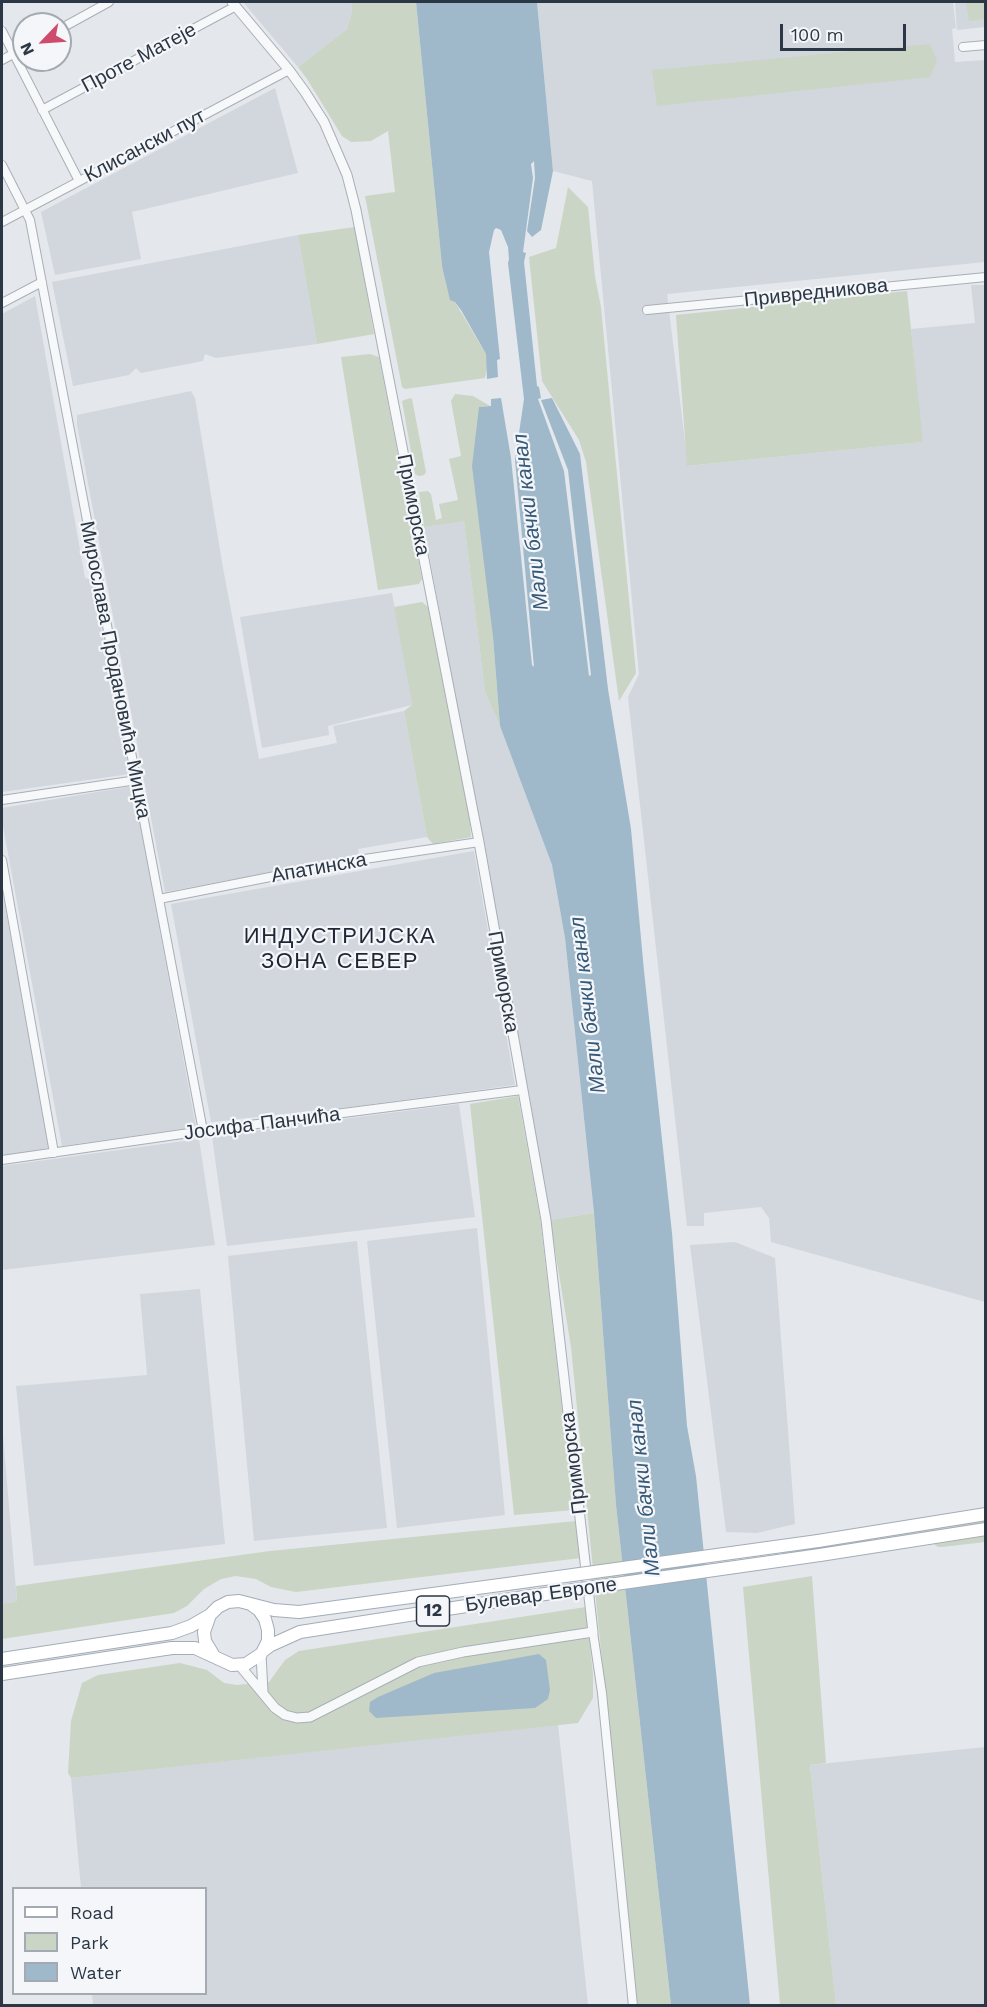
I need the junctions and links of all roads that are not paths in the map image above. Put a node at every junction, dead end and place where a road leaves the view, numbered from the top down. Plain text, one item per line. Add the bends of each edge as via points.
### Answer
1 (109, 2) edge
2 (234, 4) edge
3 (72, 22) edge
4 (2, 31) edge
5 (986, 45) edge
6 (963, 47) dead end
7 (12, 50) edge
8 (289, 70) junction
9 (23, 72) edge
10 (42, 110) junction
11 (2, 165) edge
12 (79, 181) junction
13 (25, 210) junction
14 (2, 222) edge
15 (986, 277) edge
16 (42, 282) junction
17 (2, 303) edge
18 (647, 310) dead end
19 (137, 780) junction
20 (2, 800) edge
21 (479, 842) junction
22 (2, 860) edge
23 (159, 899) junction
24 (522, 1090) junction
25 (203, 1131) junction
26 (54, 1153) junction
27 (2, 1160) edge
28 (986, 1514) edge
29 (986, 1529) edge
30 (250, 1604) junction
31 (210, 1615) junction
32 (593, 1632) junction
33 (262, 1653) junction
34 (215, 1657) junction
35 (2, 1659) edge
36 (240, 1666) junction
37 (2, 1674) edge
38 (263, 1694) junction
39 (633, 2006) edge

1 - 3 street
2 - 8 street, Приморска
2 - 10 street, Проте Матеје
4 - 7 street
5 - 6 street
8 - 12 street, Клисански пут
8 - 21 street, Приморска via 327,129 347,175 356,210
9 - 10 street
10 - 12 street
11 - 13 street, Мирослава Продановића Мицка
12 - 13 street, Клисански пут
13 - 14 street, Клисански пут
13 - 16 street, Мирослава Продановића Мицка
15 - 18 street, Привредникова
16 - 17 street
16 - 19 street, Мирослава Продановића Мицка
19 - 20 street
19 - 23 street, Мирослава Продановића Мицка
21 - 23 street, Апатинска via 351,861
21 - 24 street, Приморска
22 - 26 street
23 - 25 street, Мирослава Продановића Мицка
24 - 25 street, Јосифа Панчића
24 - 32 street, Приморска via 546,1220
25 - 26 street, Јосифа Панчића
26 - 27 street, Јосифа Панчића
28 - 30 main road, Булевар Европе / 12, bridge via 818,1541 299,1612
29 - 33 main road, Булевар Европе / 12, bridge via 300,1632
30 - 31 main road, Булевар Европе / 12 via 228,1602
30 - 33 main road via 259,1610 268,1630
31 - 34 main road via 204,1632
31 - 35 main road, Булевар Европе / 12 via 172,1633
32 - 38 street via 418,1662 310,1717 285,1715
32 - 39 street, Приморска
33 - 36 main road, Булевар Европе / 12
33 - 38 street
34 - 36 main road
34 - 37 main road via 195,1648 172,1648
36 - 38 street

